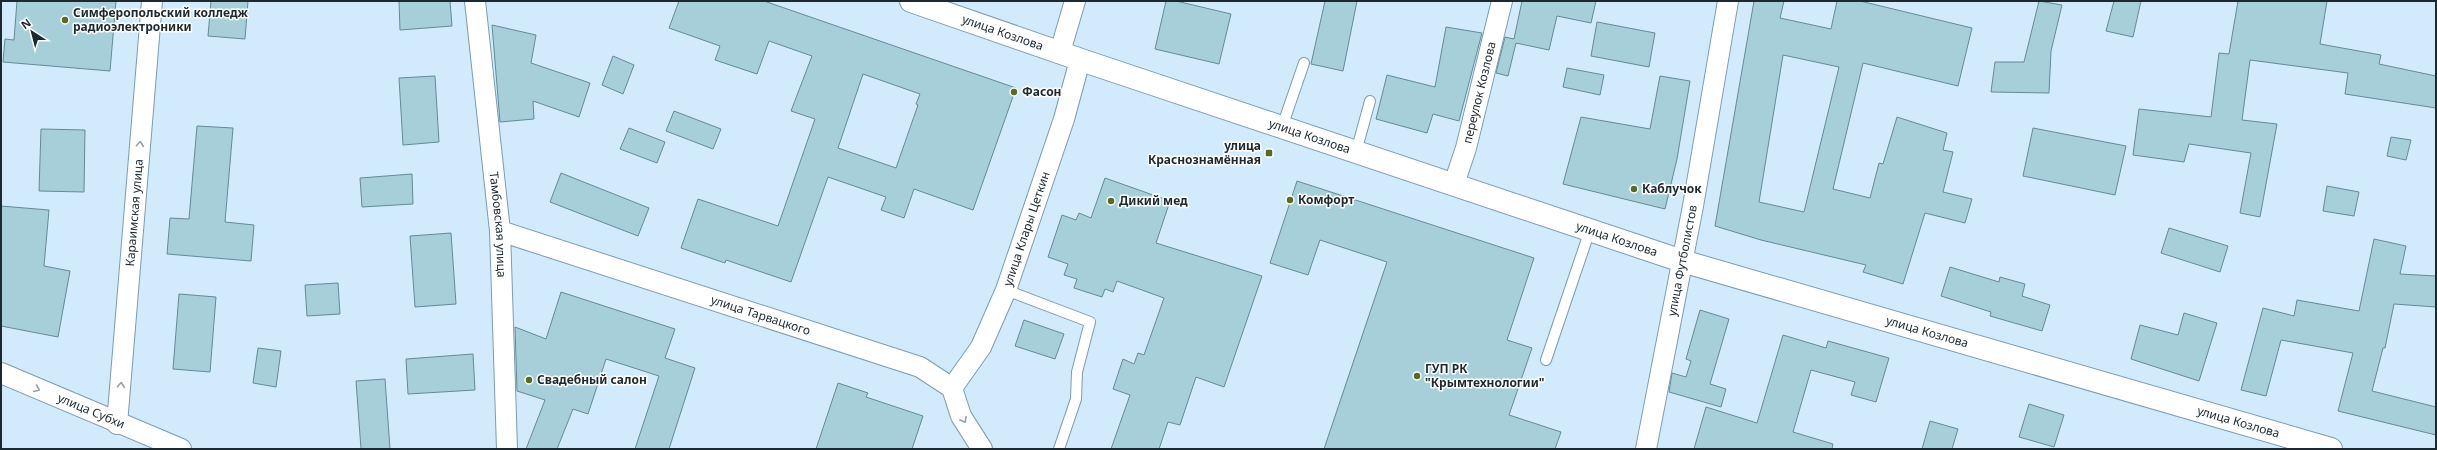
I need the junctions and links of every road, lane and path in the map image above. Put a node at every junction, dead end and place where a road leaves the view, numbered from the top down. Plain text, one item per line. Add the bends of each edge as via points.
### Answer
1 (152, 1) edge
2 (475, 1) edge
3 (911, 1) edge
4 (1075, 1) edge
5 (1502, 1) edge
6 (1728, 1) edge
7 (1060, 52) junction
8 (1080, 60) junction
9 (1304, 63) dead end
10 (1370, 101) dead end
11 (1282, 127) junction
12 (1356, 152) junction
13 (1454, 184) junction
14 (1590, 230) junction
15 (500, 231) junction
16 (1682, 261) junction
17 (1006, 290) junction
18 (1546, 360) dead end
19 (1, 374) edge
20 (952, 388) junction
21 (118, 424) junction
22 (182, 449) edge
23 (507, 449) edge
24 (982, 449) edge
25 (1059, 449) edge
26 (1646, 449) edge
27 (2331, 449) edge

21 -> 1 street, Караимская улица
2 - 15 street, Тамбовская улица
3 - 7 main road, улица Козлова
4 - 7 street
5 - 13 street, переулок Козлова via 1466,148
6 - 16 street, улица Футболистов
7 - 8 main road, улица Козлова
8 - 11 main road, улица Козлова
8 - 17 street, улица Клары Цеткин via 1064,119
9 - 11 lane
10 - 12 lane
11 - 12 main road, улица Козлова
12 - 13 main road, улица Козлова
13 - 14 main road, улица Козлова
14 - 16 main road, улица Козлова
14 - 18 lane
15 - 20 street, улица Тарвацкого via 920,367
15 - 23 street, Тамбовская улица
16 - 26 street, улица Футболистов
16 - 27 main road, улица Козлова
17 - 20 street, улица Клары Цеткин via 981,347
17 - 25 lane via 1090,322 1076,372 1076,399
19 -> 21 street, улица Субхи
20 -> 24 street via 961,416
21 - 22 street, улица Субхи

